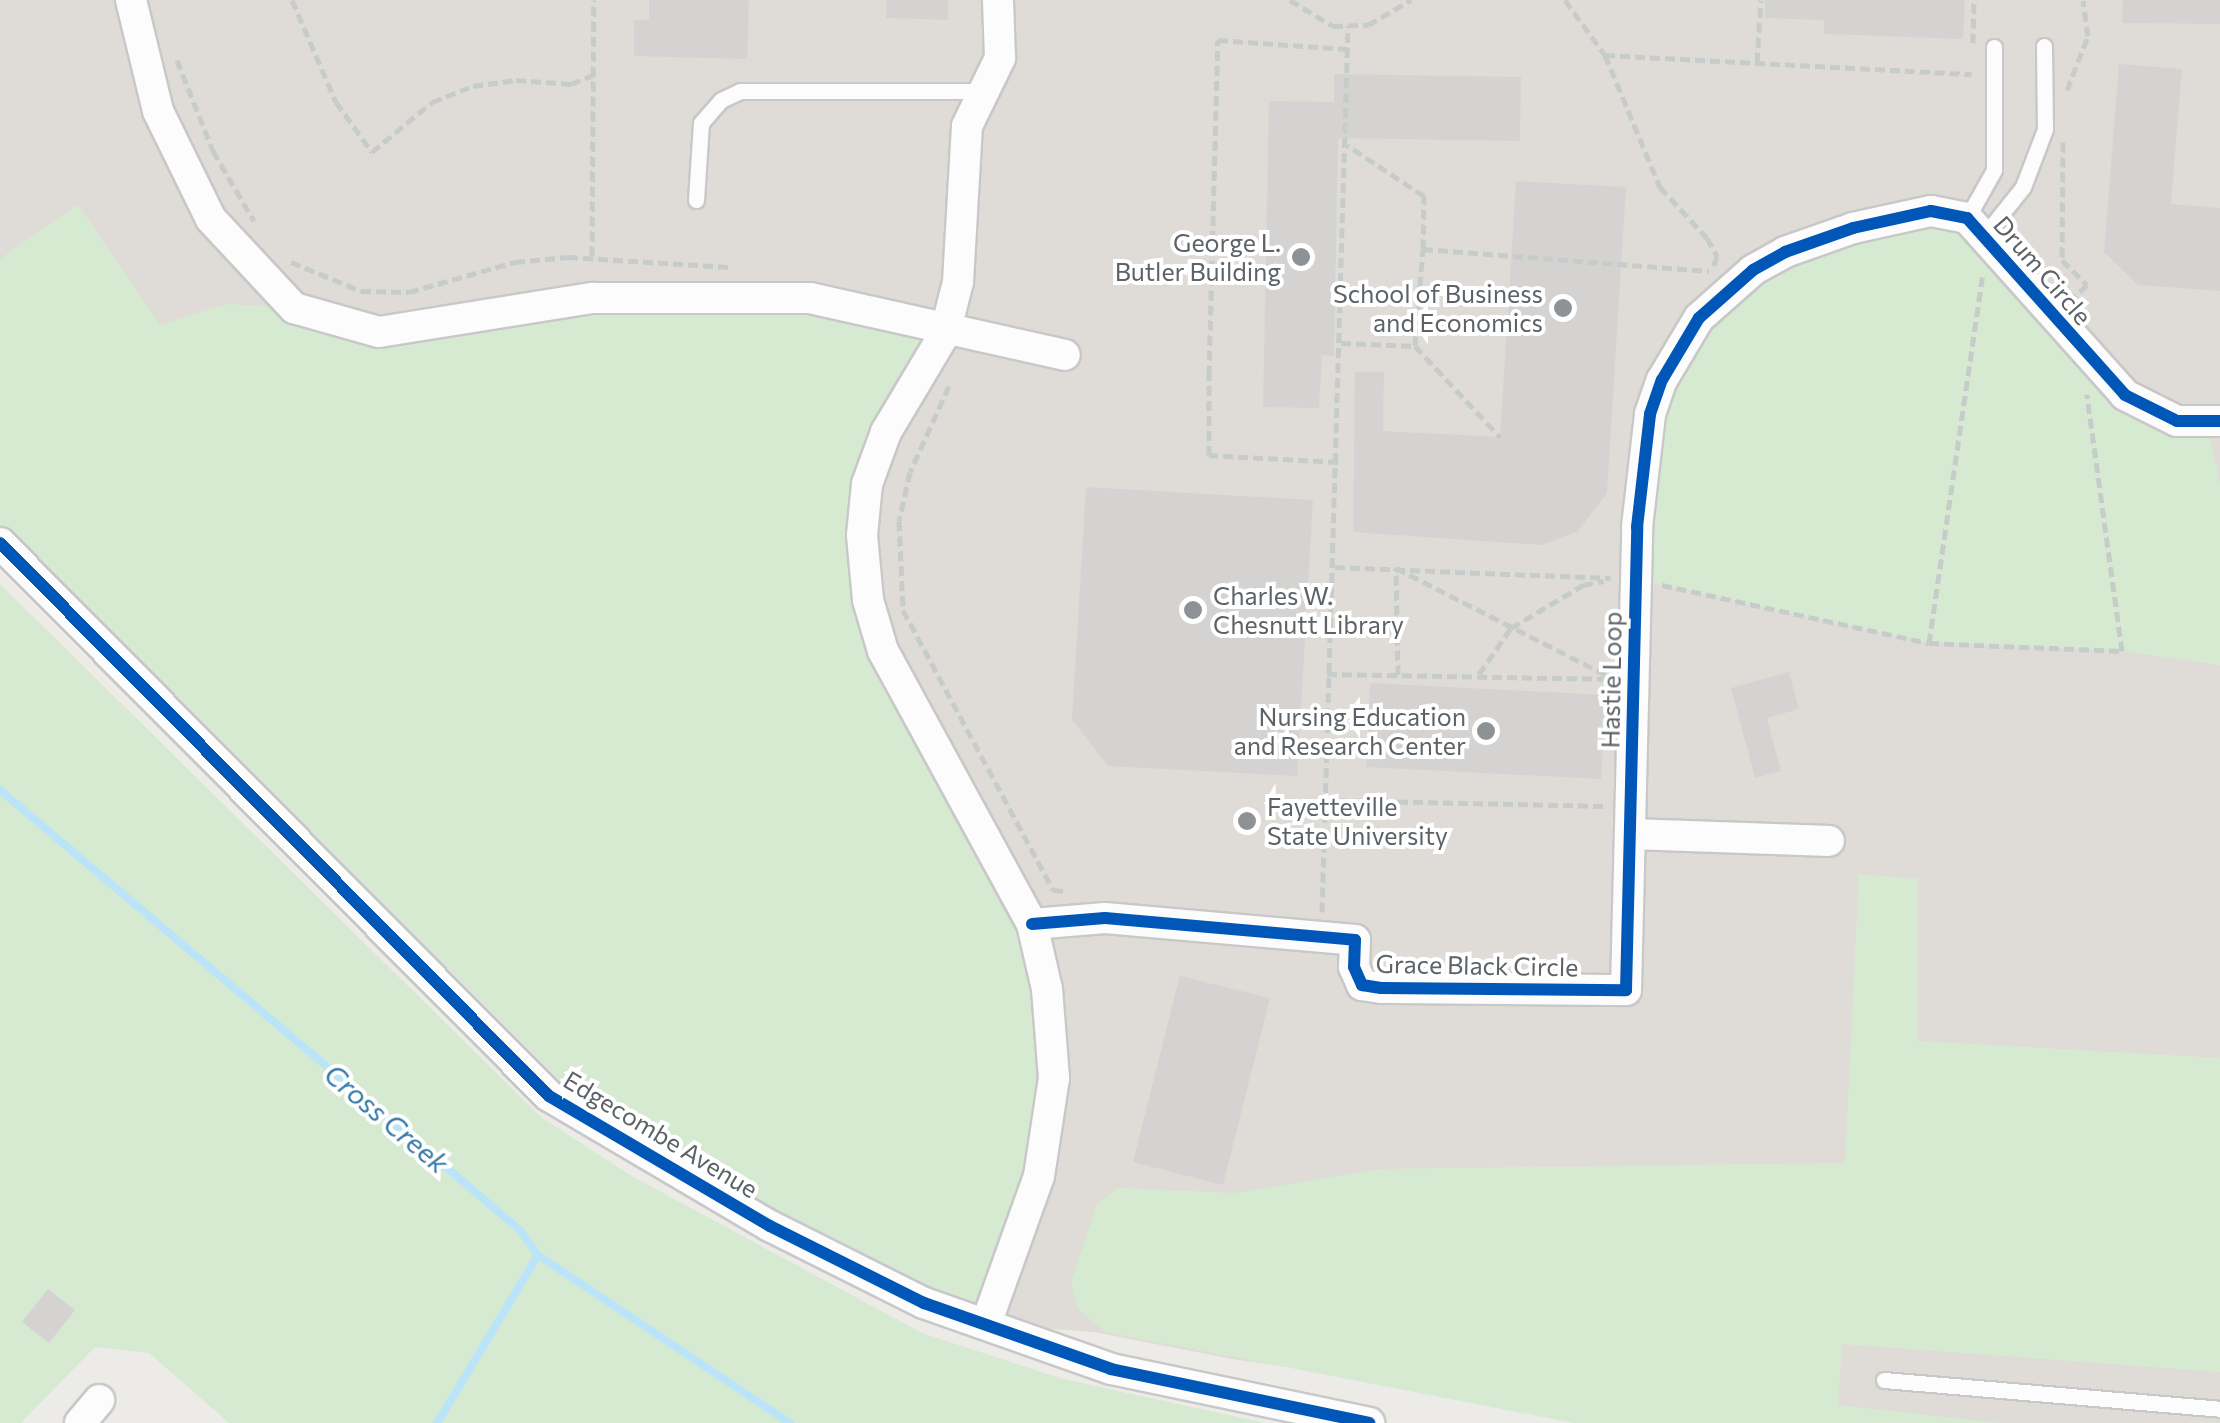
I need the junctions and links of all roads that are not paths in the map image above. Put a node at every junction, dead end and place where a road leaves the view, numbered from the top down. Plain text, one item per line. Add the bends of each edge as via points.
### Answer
1 (131, 0) edge
2 (998, 0) edge
3 (2044, 46) dead end
4 (1994, 48) dead end
5 (988, 90) junction
6 (696, 200) dead end
7 (1983, 237) junction
8 (945, 332) junction
9 (1065, 354) dead end
10 (2220, 421) edge
11 (1637, 528) joint
12 (0, 543) edge
13 (1632, 834) junction
14 (1829, 841) dead end
15 (1032, 924) junction
16 (986, 1324) junction
17 (1884, 1380) dead end
18 (2220, 1409) edge
19 (1369, 1423) edge

1 - 8 street via 158,111 211,220 294,308 380,332 592,298 748,295 870,307
2 - 5 street via 1000,58
3 - 7 lane via 2045,128 2023,188
4 - 7 lane via 1994,170
5 - 6 lane via 740,91 720,100 700,124
5 - 8 street via 966,126 958,282
7 - 10 street, Drum Circle via 2125,395 2155,414
7 - 11 street, Drum Circle via 1931,211 1852,228 1784,252 1724,293 1699,318 1662,380 1650,414
8 - 9 street
8 - 15 street via 886,432 868,484 863,572 898,686
11 - 13 street, Hastie Loop
12 - 16 street, Edgecombe Avenue via 549,1096 770,1226 924,1303
13 - 14 street
13 - 15 street, Grace Black Circle via 1626,990 1381,988 1362,984 1354,967 1355,940 1105,918
15 - 16 street via 1053,1046 1050,1112 1039,1176
16 - 19 street, Edgecombe Avenue via 1111,1369
17 - 18 lane

